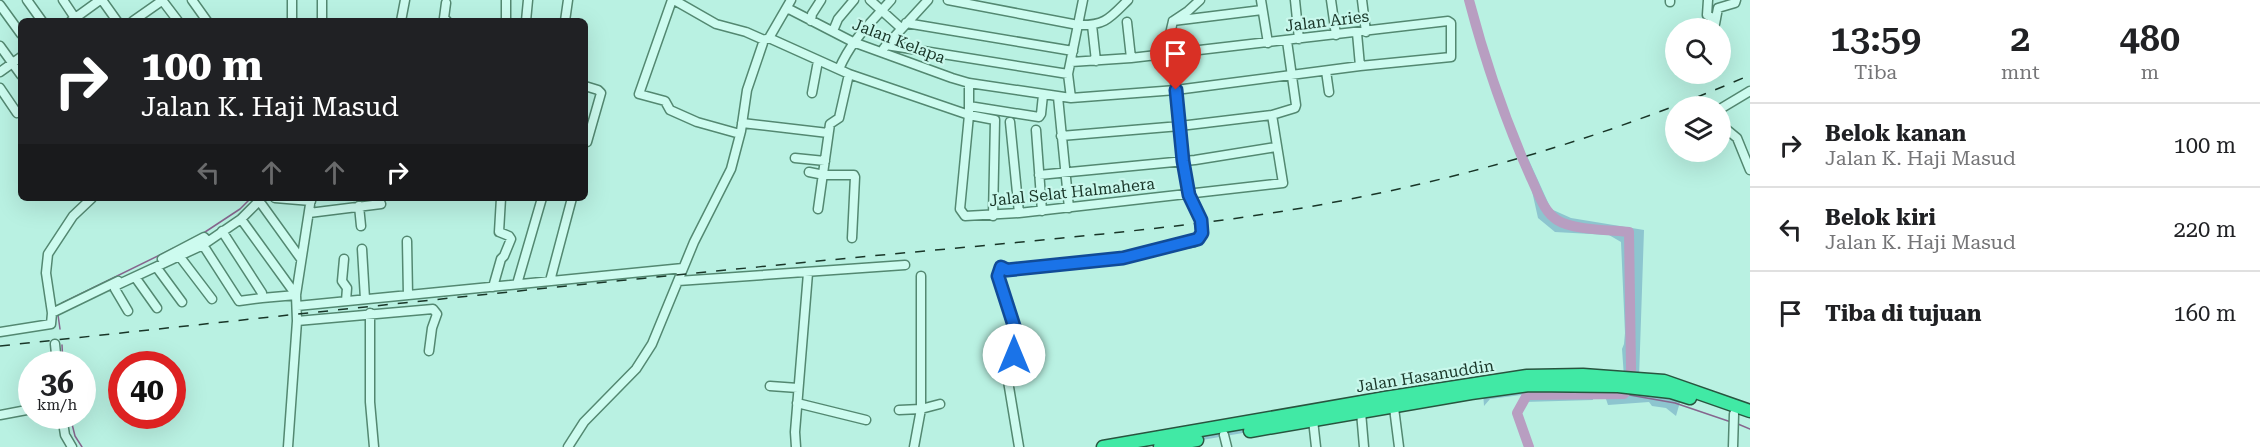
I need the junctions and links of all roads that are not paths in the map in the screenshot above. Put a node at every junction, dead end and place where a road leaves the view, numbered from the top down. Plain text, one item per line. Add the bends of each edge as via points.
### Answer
1 (27, 0) edge
2 (63, 0) edge
3 (101, 0) edge
4 (163, 0) edge
5 (192, 0) edge
6 (292, 0) edge
7 (322, 0) edge
8 (405, 0) edge
9 (506, 0) edge
10 (528, 0) edge
11 (568, 0) edge
12 (673, 0) edge
13 (821, 0) edge
14 (854, 0) edge
15 (870, 0) edge
16 (891, 0) edge
17 (928, 0) edge
18 (948, 0) edge
19 (1080, 0) edge
20 (1128, 0) edge
21 (1200, 0) edge
22 (1261, 0) edge
23 (1295, 0) edge
24 (1331, 0) edge
25 (1362, 0) edge
26 (1708, 0) edge
27 (1736, 0) edge
28 (446, 3) dead end
29 (789, 4) edge
30 (0, 5) edge
31 (1262, 10) junction
32 (881, 11) junction
33 (40, 18) edge
34 (73, 18) edge
35 (77, 18) edge
36 (115, 18) edge
37 (144, 18) edge
38 (176, 18) edge
39 (205, 18) edge
40 (292, 18) edge
41 (322, 18) edge
42 (402, 18) edge
43 (444, 18) edge
44 (506, 18) edge
45 (526, 18) edge
46 (565, 18) edge
47 (811, 21) junction
48 (1173, 21) junction
49 (1127, 22) dead end
50 (1078, 25) junction
51 (1092, 25) junction
52 (903, 26) junction
53 (18, 30) edge
54 (833, 31) junction
55 (1361, 32) junction
56 (1336, 35) junction
57 (766, 39) junction
58 (1299, 39) junction
59 (1287, 41) junction
60 (853, 42) junction
61 (1268, 43) junction
62 (0, 46) edge
63 (884, 48) junction
64 (1073, 51) junction
65 (1171, 53) junction
66 (1451, 57) joint
67 (1131, 58) junction
68 (18, 59) edge
69 (818, 61) junction
70 (1096, 61) junction
71 (1071, 62) dead end
72 (12, 63) junction
73 (1360, 66) junction
74 (839, 69) junction
75 (18, 71) edge
76 (1326, 71) junction
77 (0, 72) edge
78 (849, 74) junction
79 (1068, 74) junction
80 (1292, 75) junction
81 (969, 83) junction
82 (588, 87) edge
83 (0, 88) edge
84 (1176, 90) junction
85 (1750, 91) edge
86 (1329, 92) dead end
87 (812, 93) dead end
88 (1043, 95) junction
89 (1058, 97) junction
90 (1071, 98) junction
91 (4, 101) edge
92 (1731, 102) edge
93 (969, 111) junction
94 (17, 113) dead end
95 (1272, 115) junction
96 (1010, 122) dead end
97 (742, 123) junction
98 (1180, 126) junction
99 (588, 128) edge
100 (1036, 130) dead end
101 (828, 133) junction
102 (1731, 133) edge
103 (740, 134) junction
104 (1061, 136) junction
105 (1746, 146) edge
106 (1276, 147) junction
107 (795, 158) dead end
108 (825, 161) junction
109 (1183, 161) junction
110 (1750, 170) edge
111 (809, 172) dead end
112 (1065, 172) junction
113 (824, 175) junction
114 (1039, 175) junction
115 (1189, 195) junction
116 (89, 201) edge
117 (260, 201) edge
118 (262, 201) edge
119 (311, 201) edge
120 (501, 201) edge
121 (541, 201) edge
122 (571, 201) edge
123 (381, 204) dead end
124 (359, 206) junction
125 (1069, 208) junction
126 (818, 209) dead end
127 (1042, 211) junction
128 (309, 213) junction
129 (1019, 213) junction
130 (993, 216) junction
131 (242, 219) junction
132 (361, 226) dead end
133 (222, 231) junction
134 (852, 238) dead end
135 (407, 242) dead end
136 (205, 243) junction
137 (362, 249) dead end
138 (180, 257) junction
139 (344, 258) dead end
140 (301, 259) junction
141 (905, 265) dead end
142 (157, 268) junction
143 (683, 268) junction
144 (808, 273) junction
145 (921, 276) dead end
146 (135, 277) junction
147 (550, 281) junction
148 (678, 281) junction
149 (517, 284) junction
150 (493, 287) junction
151 (296, 295) junction
152 (408, 295) junction
153 (262, 298) junction
154 (212, 299) dead end
155 (365, 299) junction
156 (346, 301) junction
157 (182, 302) dead end
158 (297, 306) junction
159 (157, 308) dead end
160 (56, 311) junction
161 (128, 311) dead end
162 (370, 313) junction
163 (297, 321) junction
164 (0, 332) edge
165 (55, 344) dead end
166 (56, 351) edge
167 (429, 351) dead end
168 (1621, 382) junction
169 (1639, 384) junction
170 (770, 386) dead end
171 (798, 388) junction
172 (797, 404) junction
173 (940, 405) dead end
174 (921, 409) junction
175 (899, 410) dead end
176 (1395, 411) junction
177 (1750, 411) edge
178 (18, 412) edge
179 (1360, 412) junction
180 (1734, 414) junction
181 (0, 415) edge
182 (866, 420) dead end
183 (1314, 420) junction
184 (1750, 420) edge
185 (65, 429) edge
186 (1226, 441) edge
187 (1159, 444) edge
188 (72, 447) edge
189 (288, 447) edge
190 (374, 447) edge
191 (568, 447) edge
192 (796, 447) edge
193 (914, 447) edge
194 (1019, 447) edge
195 (1103, 447) edge
196 (1316, 447) edge
197 (1364, 447) edge
198 (1399, 447) edge
199 (1733, 447) edge

1 - 33 street
2 - 34 street
3 - 35 street
3 - 36 street
4 - 37 street
4 - 38 street
5 - 39 street
6 - 40 street
7 - 41 street
8 - 42 street
9 - 44 street
10 - 45 street
11 - 46 street
12 - 57 street via 716,24
12 - 103 street via 639,94 665,101 670,110 697,122
13 - 47 street
14 - 54 street
15 - 32 street
16 - 32 street
17 - 52 street
18 - 50 street
19 - 50 street
20 - 51 street via 1110,19
21 - 48 street
22 - 31 street
23 - 58 street
24 - 56 street
25 - 55 street
26 - 27 street via 1707,15 1715,21 1718,8 1735,4
28 - 43 street
29 - 47 street, Jalan Kelapa
29 - 57 street
30 - 53 street
31 - 48 street
31 - 61 street
32 - 52 street
32 - 60 street
47 - 54 street, Jalan Kelapa
48 - 65 street
49 - 67 street
50 - 51 street
50 - 64 street
51 - 70 street
52 - 63 street
52 - 64 street
54 - 60 street, Jalan Kelapa
55 - 56 street, Jalan Aries
55 - 66 street, Jalan Aries via 1448,21
55 - 73 street
56 - 58 street, Jalan Aries
57 - 69 street
57 - 97 street via 747,90
58 - 59 street, Jalan Aries
59 - 61 street, Jalan Aries
59 - 80 street
60 - 63 street, Jalan Kelapa
60 - 74 street
61 - 65 street, Jalan Aries
62 - 72 street
63 - 79 street
63 - 81 street, Jalan Kelapa
64 - 79 street
65 - 67 street, Jalan Aries
65 - 84 street
66 - 73 street, Jalan Kelapa
67 - 70 street, Jalan Aries
68 - 72 street
69 - 74 street
69 - 87 street
70 - 71 street, Jalan Aries
72 - 75 street
72 - 77 street
73 - 76 street, Jalan Kelapa
74 - 78 street
76 - 80 street, Jalan Kelapa
76 - 86 street
78 - 93 street
78 - 101 street via 839,118 830,124
79 - 90 street
80 - 84 street, Jalan Kelapa
80 - 95 street via 1296,107
81 - 88 street, Jalan Kelapa
81 - 93 street
82 - 99 street via 601,93
83 - 91 street
84 - 90 street, Jalan Kelapa
84 - 98 street
85 - 92 street
88 - 89 street, Jalan Kelapa
88 - 93 street via 1039,117
89 - 90 street, Jalan Kelapa
89 - 104 street
91 - 94 street
93 - 130 street via 995,120
93 - 130 street, Jalal Selat Halmahera via 960,212 965,216
95 - 98 street
95 - 106 street
96 - 129 street
97 - 101 street
97 - 103 street
98 - 104 street
98 - 109 street
100 - 114 street
101 - 108 street
102 - 105 street
103 - 143 street via 731,169
104 - 112 street
105 - 110 street
106 - 109 street
106 - 115 street, Jalal Selat Halmahera via 1283,183
107 - 108 street
108 - 113 street
109 - 112 street
109 - 115 street
111 - 113 street
112 - 114 street
112 - 125 street
113 - 126 street
113 - 134 street via 855,177
114 - 127 street
115 - 125 street, Jalal Selat Halmahera
115 - 194 street via 1201,220 1202,233 1195,242 1123,258 1007,270 1001,267 998,276 1016,332 1008,381
116 - 160 street via 73,216 48,254 46,273
117 - 131 street
118 - 140 street
119 - 128 street
120 - 150 street via 499,232 511,239
121 - 149 street
122 - 147 street
123 - 124 street
124 - 128 street
124 - 132 street
125 - 127 street, Jalal Selat Halmahera
127 - 129 street, Jalal Selat Halmahera
128 - 140 street
129 - 130 street, Jalal Selat Halmahera
131 - 133 street
131 - 151 street
133 - 136 street
133 - 153 street
135 - 152 street
136 - 138 street
136 - 153 street via 239,301
136 - 160 street via 204,237
137 - 155 street
138 - 142 street
138 - 154 street
139 - 156 street via 342,281 347,288
140 - 151 street
141 - 144 street
142 - 146 street
142 - 157 street
143 - 147 street
143 - 148 street
144 - 148 street
144 - 171 street
145 - 174 street
146 - 159 street
146 - 161 street via 115,286
147 - 149 street
148 - 191 street via 644,359 593,412
149 - 150 street
150 - 152 street
151 - 153 street
151 - 158 street
152 - 155 street
155 - 156 street
156 - 158 street
158 - 163 street
160 - 164 street via 48,326
162 - 163 street
162 - 167 street via 433,309 437,314
162 - 190 street
163 - 189 street
165 - 166 street
168 - 169 highway, Jalan Hasanuddin
168 - 176 highway, Jalan Hasanuddin via 1471,393
168 - 187 highway, Jalan Hasanuddin via 1527,376 1385,398
169 - 177 highway, Jalan Hasanuddin via 1673,384
169 - 180 highway, Jalan Hasanuddin
170 - 171 street
171 - 172 street
172 - 182 street
172 - 192 street
173 - 174 street
174 - 175 street
174 - 193 street
176 - 179 highway, Jalan Hasanuddin
176 - 198 street
178 - 181 street
179 - 183 highway, Jalan Hasanuddin
179 - 197 street
180 - 184 highway, Jalan Hasanuddin
180 - 199 street
183 - 186 highway, Jalan Hasanuddin
183 - 196 street
185 - 188 street
186 - 187 highway, Jalan Hasanuddin
187 - 195 highway, Jalan Hasanuddin

